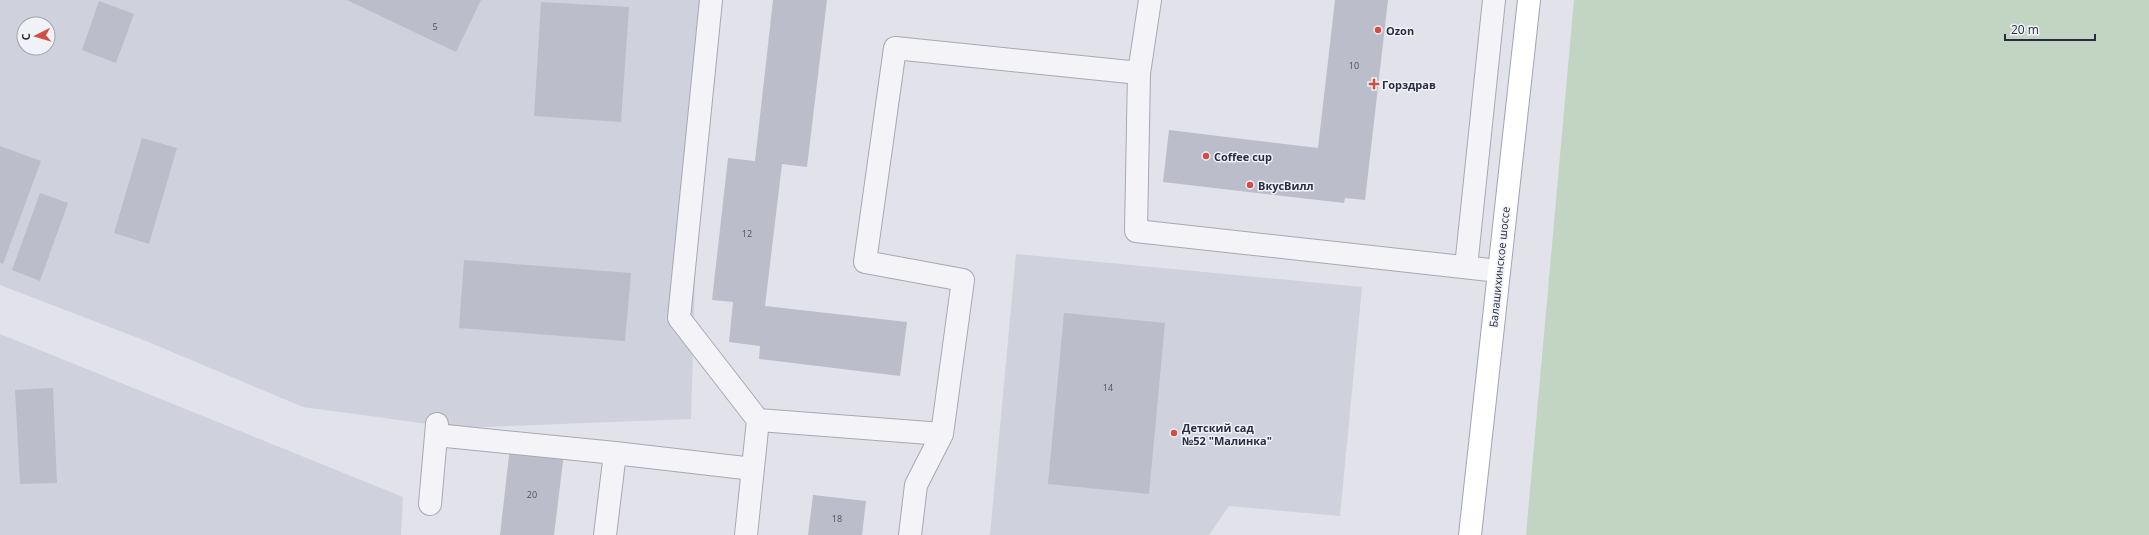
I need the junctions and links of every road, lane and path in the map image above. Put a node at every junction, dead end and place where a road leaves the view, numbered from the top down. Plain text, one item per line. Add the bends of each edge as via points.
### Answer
1 (711, 0) edge
2 (1150, 0) edge
3 (1494, 0) edge
4 (1529, 0) edge
5 (1139, 73) junction
6 (1466, 267) junction
7 (1499, 271) junction
8 (758, 420) junction
9 (942, 434) junction
10 (615, 453) junction
11 (753, 469) junction
12 (430, 504) dead end
13 (605, 535) edge
14 (746, 535) edge
15 (910, 535) edge
16 (1470, 535) edge

1 - 8 lane via 679,318
2 - 5 lane
3 - 6 lane
4 - 7 main road, Балашихинское шоссе
5 - 6 lane via 1136,231
5 - 9 lane via 895,48 865,262 963,280
6 - 7 lane
7 - 16 main road, Балашихинское шоссе
8 - 9 lane
8 - 11 lane
9 - 15 lane via 916,485
10 - 11 lane
10 - 12 lane via 436,429
10 - 13 lane
11 - 14 lane

